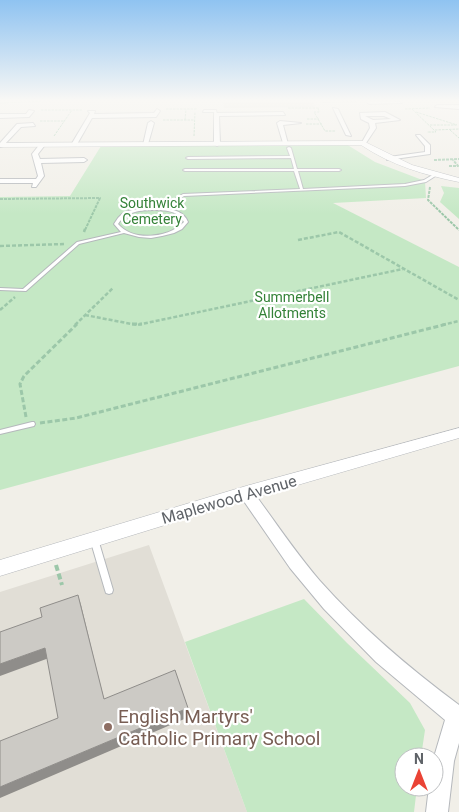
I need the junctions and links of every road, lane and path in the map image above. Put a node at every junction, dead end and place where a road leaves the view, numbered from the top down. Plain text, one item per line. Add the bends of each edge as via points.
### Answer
1 (51, 138) edge
2 (77, 138) edge
3 (147, 138) edge
4 (193, 138) edge
5 (217, 138) edge
6 (285, 138) edge
7 (366, 138) edge
8 (420, 138) edge
9 (363, 143) junction
10 (145, 144) junction
11 (193, 144) junction
12 (217, 144) junction
13 (0, 145) edge
14 (46, 145) junction
15 (74, 145) junction
16 (288, 146) junction
17 (291, 157) junction
18 (188, 158) dead end
19 (389, 159) junction
20 (84, 160) dead end
21 (38, 161) junction
22 (185, 170) dead end
23 (295, 170) junction
24 (339, 170) dead end
25 (435, 175) junction
26 (459, 180) edge
27 (0, 181) edge
28 (426, 181) junction
29 (302, 190) junction
30 (0, 200) edge
31 (161, 209) junction
32 (459, 230) edge
33 (124, 232) junction
34 (298, 240) dead end
35 (78, 243) junction
36 (0, 246) edge
37 (403, 270) junction
38 (113, 288) dead end
39 (0, 289) edge
40 (459, 300) edge
41 (86, 315) junction
42 (459, 321) edge
43 (30, 424) junction
44 (0, 432) edge
45 (459, 433) edge
46 (246, 493) junction
47 (94, 539) junction
48 (52, 552) junction
49 (0, 568) edge
50 (62, 585) dead end
51 (109, 590) dead end
52 (458, 717) edge
53 (437, 812) edge

1 - 14 path
2 - 15 street
3 - 10 street
4 - 11 path
5 - 12 street
6 - 16 street
7 - 9 street
8 - 19 street via 428,146 428,153
9 - 16 street
9 - 19 street
10 - 11 street
10 - 15 street
11 - 12 street
12 - 16 street
13 - 14 street
14 - 15 street
14 - 21 street via 35,154
16 - 17 lane
17 - 18 lane
17 - 23 lane
19 - 25 street
20 - 21 street
21 - 27 street via 41,176 36,184
22 - 23 lane
23 - 24 lane
23 - 29 lane
25 - 26 street
25 - 28 lane
28 - 29 lane
28 - 32 path via 431,190 428,200
29 - 31 lane via 183,196
30 - 35 path via 100,198
31 - 33 lane via 140,210 123,216 116,224
31 - 33 lane via 184,217 184,226 156,236
33 - 35 lane
34 - 37 path via 339,232
35 - 36 path
35 - 39 lane via 24,290
37 - 40 path
37 - 41 path via 138,325
38 - 41 path
41 - 43 path via 24,376 20,384
42 - 43 path via 76,418
43 - 44 lane
45 - 46 street, Maplewood Avenue
46 - 47 street, Maplewood Avenue
46 - 52 street via 312,583 352,627 400,672
47 - 48 street, Maplewood Avenue
47 - 51 lane
48 - 49 street, Maplewood Avenue
48 - 50 path
52 - 53 street via 442,760

